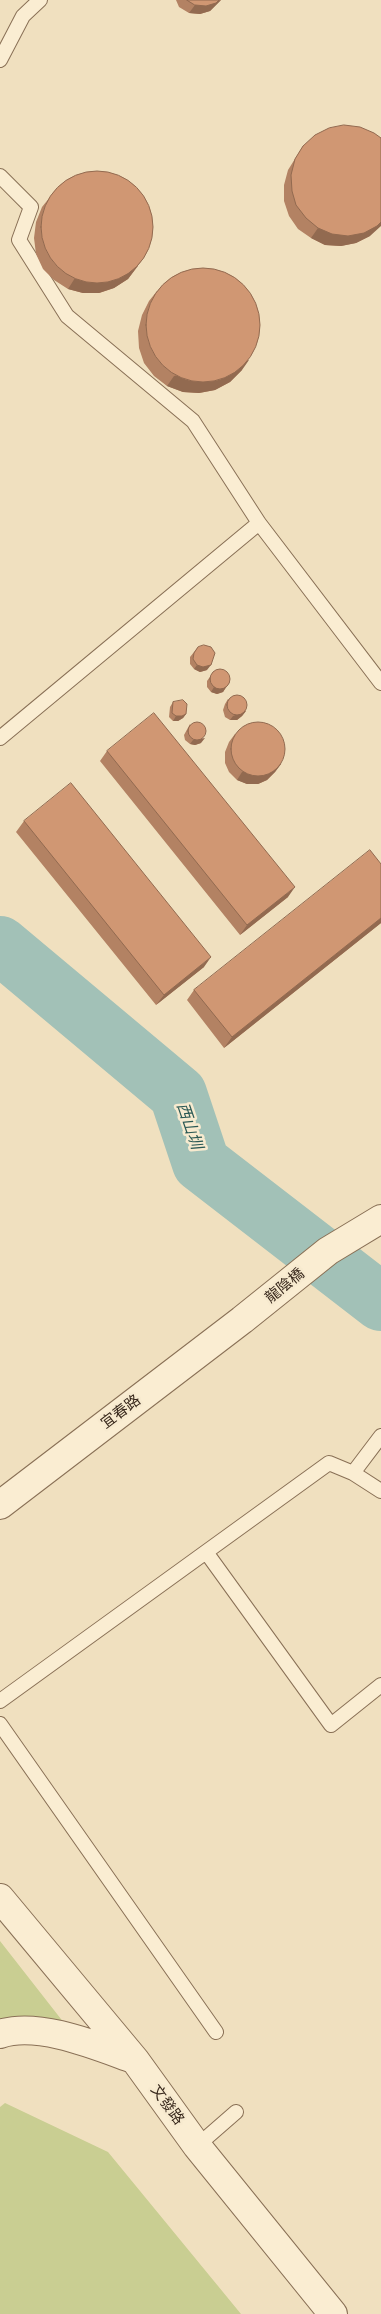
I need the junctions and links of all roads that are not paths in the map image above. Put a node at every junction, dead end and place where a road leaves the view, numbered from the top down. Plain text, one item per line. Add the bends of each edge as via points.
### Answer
1 (40, 0) edge
2 (0, 60) edge
3 (0, 176) edge
4 (259, 523) junction
5 (381, 684) edge
6 (0, 738) edge
7 (381, 1219) edge
8 (242, 1320) joint
9 (381, 1436) edge
10 (353, 1473) junction
11 (381, 1491) edge
12 (0, 1505) edge
13 (206, 1552) junction
14 (381, 1685) edge
15 (0, 1701) edge
16 (0, 1724) edge
17 (0, 1898) edge
18 (216, 2032) dead end
19 (0, 2034) edge
20 (135, 2060) junction
21 (236, 2112) dead end
22 (197, 2146) junction
23 (333, 2314) edge

1 - 2 lane via 23,16
3 - 4 lane via 31,207 18,240 67,316 193,421
4 - 5 lane
4 - 6 lane
7 - 8 street, 龍陰橋 via 328,1251
8 - 12 street, 宜春路
9 - 10 lane
10 - 11 lane
10 - 13 lane via 329,1462
13 - 14 lane via 331,1725
13 - 15 lane
16 - 18 lane
17 - 20 street, 文發路
19 - 20 street via 13,2030 72,2037
20 - 22 street, 文發路
21 - 22 lane
22 - 23 street, 文發路

